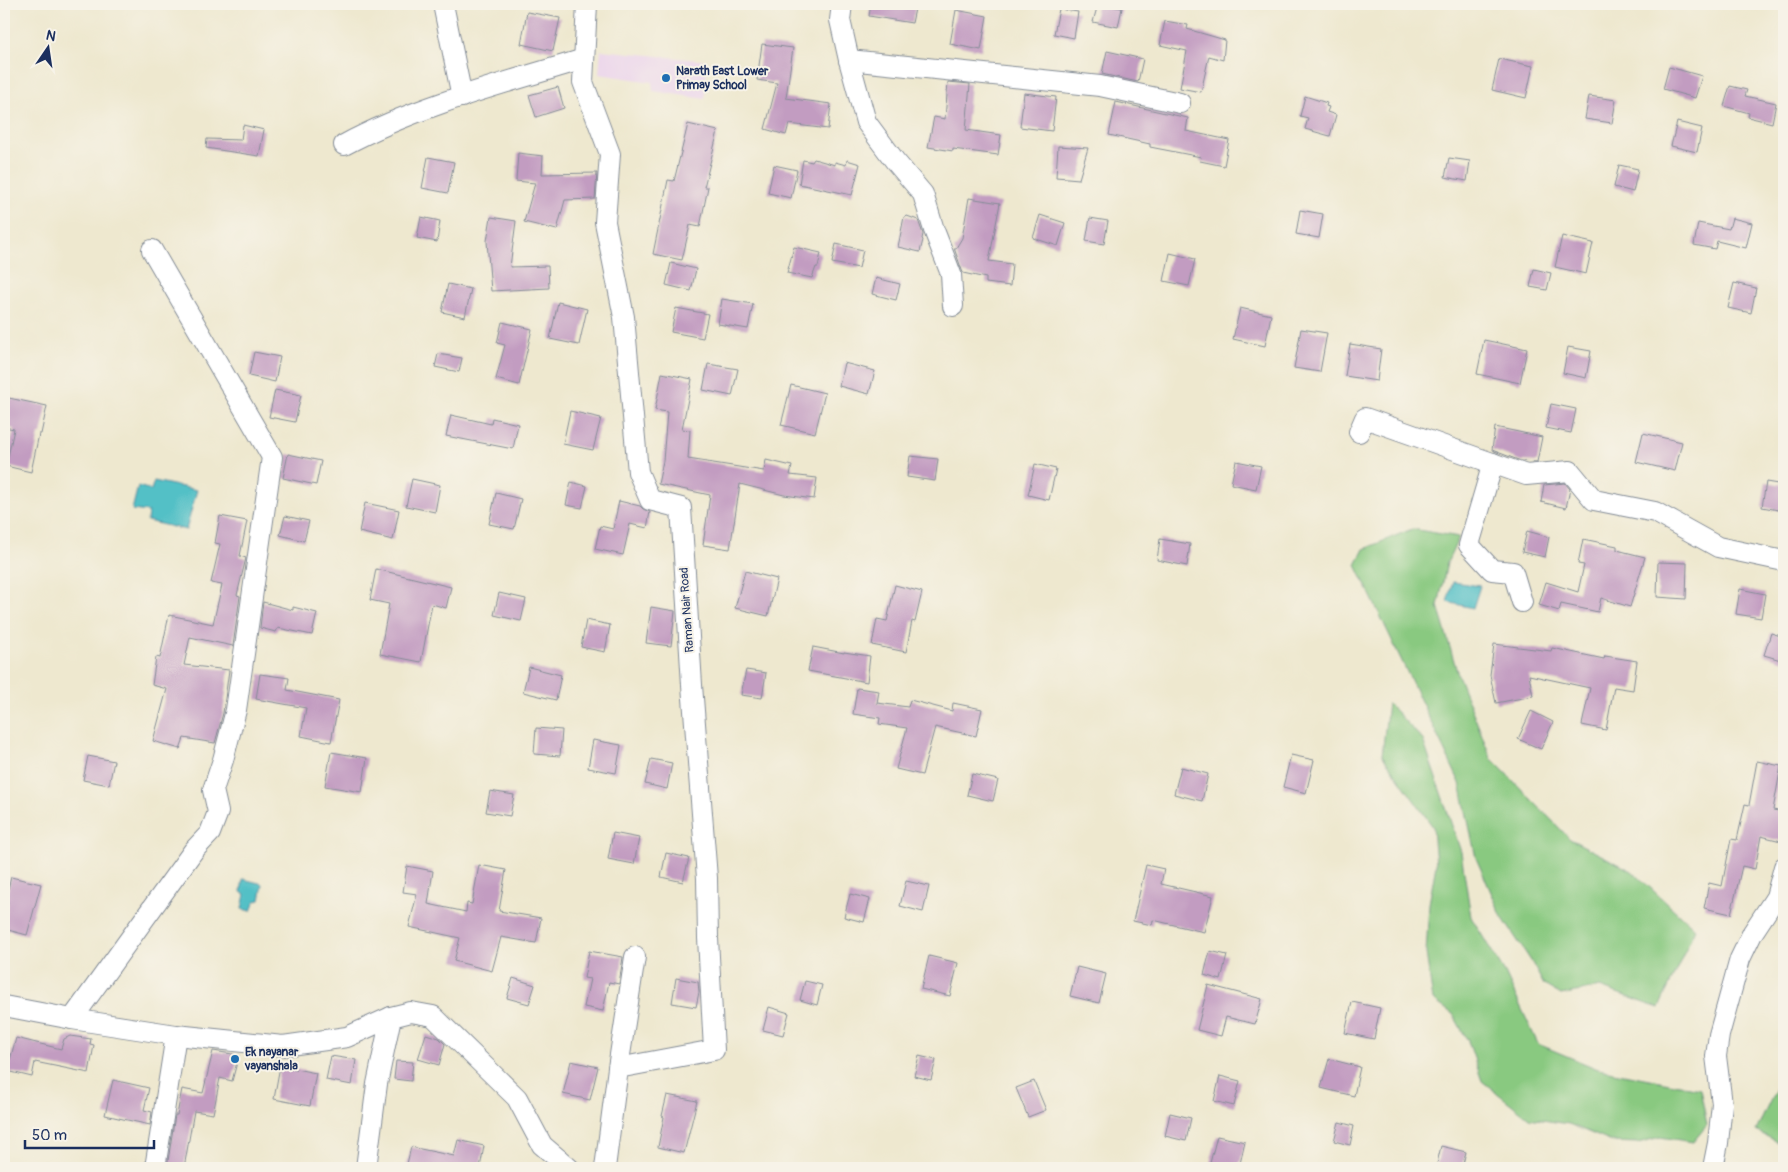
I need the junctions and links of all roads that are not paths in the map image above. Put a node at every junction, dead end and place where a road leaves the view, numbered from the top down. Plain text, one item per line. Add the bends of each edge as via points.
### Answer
1 (443, 4) edge
2 (587, 4) edge
3 (842, 4) edge
4 (584, 59) junction
5 (849, 60) junction
6 (462, 97) junction
7 (1180, 102) dead end
8 (344, 145) dead end
9 (152, 250) dead end
10 (953, 306) dead end
11 (1359, 432) dead end
12 (1493, 463) junction
13 (1784, 561) edge
14 (1522, 602) dead end
15 (1784, 867) edge
16 (635, 957) dead end
17 (4, 1006) edge
18 (391, 1017) junction
19 (72, 1019) junction
20 (176, 1035) junction
21 (618, 1068) junction
22 (155, 1168) edge
23 (366, 1168) edge
24 (569, 1168) edge
25 (605, 1168) edge
26 (1713, 1168) edge

1 - 6 street
2 - 4 street, Raman Nair Road
3 - 5 street via 840,20
4 - 6 street
4 - 21 street, Raman Nair Road via 583,82 610,154 605,222 624,317 638,472 650,500 680,508 708,878 714,1050
5 - 7 street via 1100,86
5 - 10 street via 866,122 923,194 950,274
6 - 8 street via 372,130
9 - 19 street via 272,457 236,710 212,790 218,812 210,833 194,850
11 - 12 street via 1365,418
12 - 13 street via 1526,475 1570,471 1594,500 1655,512 1718,547
12 - 14 street via 1469,545 1492,570 1513,572
15 - 26 street via 1776,897 1740,959 1719,1035 1716,1056 1722,1104
16 - 21 street
17 - 19 street
18 - 20 street via 348,1037 283,1046
18 - 23 street
18 - 24 street via 411,1012 433,1016 517,1098 542,1145
19 - 20 street
20 - 22 street
21 - 25 street

